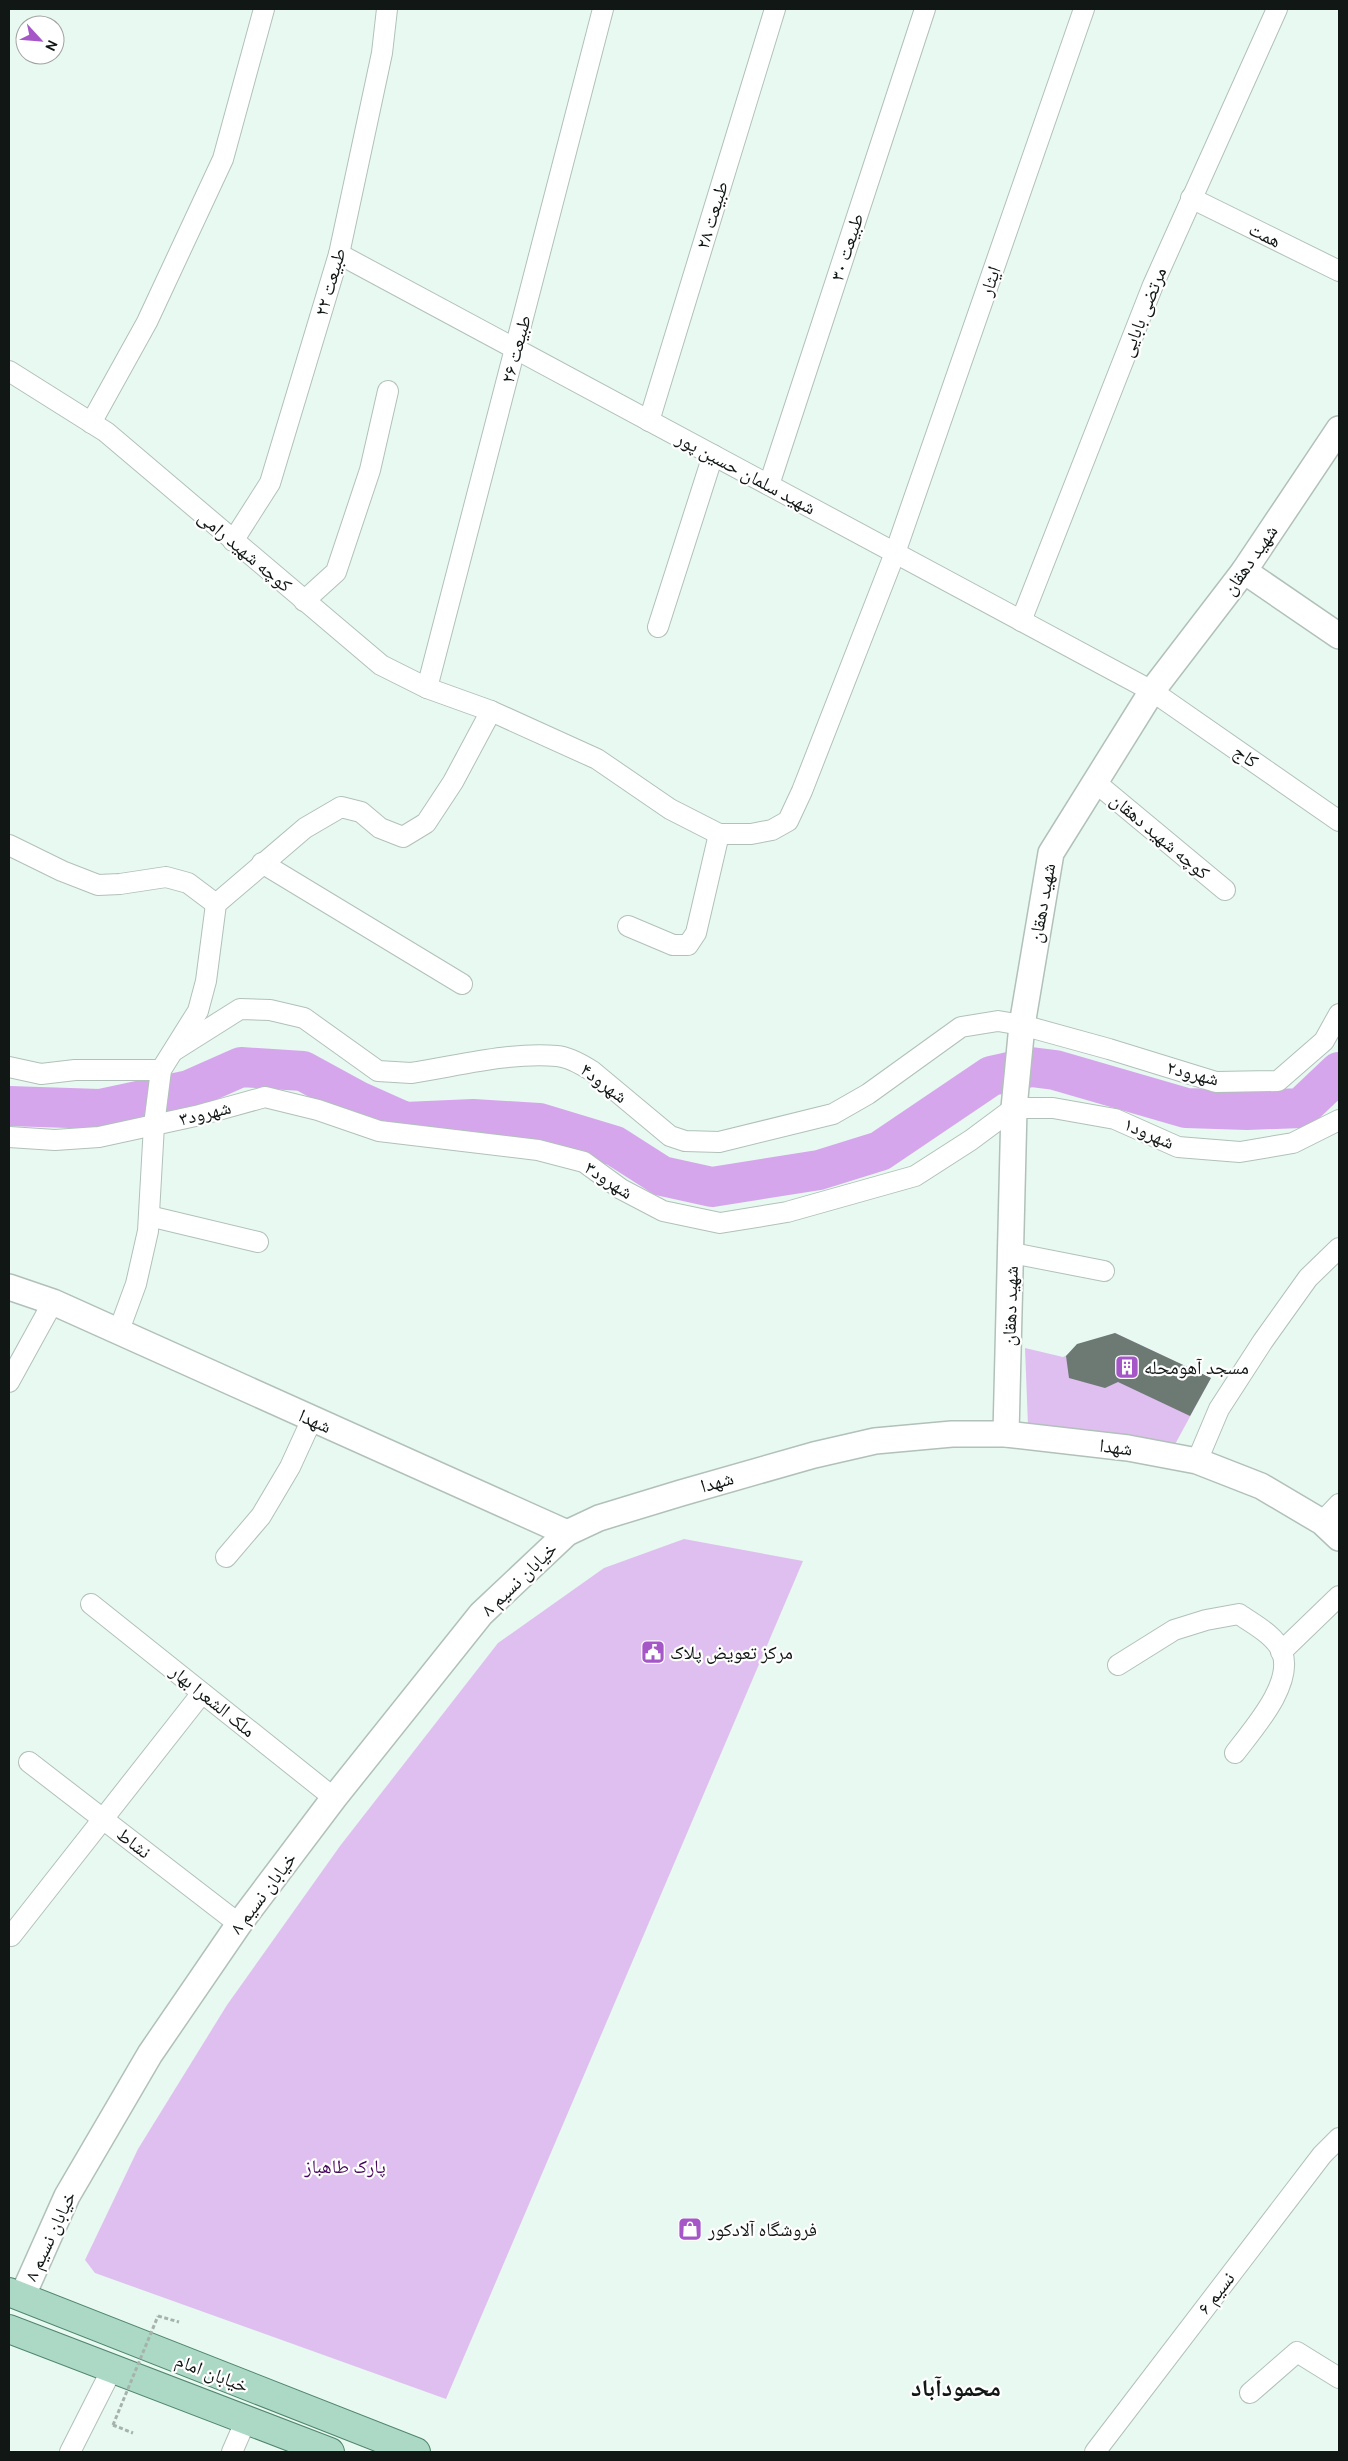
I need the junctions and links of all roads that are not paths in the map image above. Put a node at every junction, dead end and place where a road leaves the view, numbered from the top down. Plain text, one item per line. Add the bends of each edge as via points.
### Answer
1 (264, 9) edge
2 (387, 9) edge
3 (603, 9) edge
4 (775, 9) edge
5 (924, 9) edge
6 (1084, 9) edge
7 (1276, 9) edge
8 (1191, 198) junction
9 (339, 254) junction
10 (1339, 271) edge
11 (516, 349) junction
12 (9, 371) edge
13 (388, 391) dead end
14 (650, 421) junction
15 (92, 423) junction
16 (1339, 429) edge
17 (713, 455) junction
18 (769, 485) junction
19 (233, 541) junction
20 (896, 553) junction
21 (1244, 571) junction
22 (304, 601) junction
23 (1020, 621) junction
24 (658, 626) dead end
25 (1339, 636) edge
26 (427, 688) junction
27 (1152, 691) junction
28 (491, 712) junction
29 (1095, 782) junction
30 (1339, 821) edge
31 (719, 834) junction
32 (9, 844) edge
33 (262, 863) junction
34 (1225, 890) dead end
35 (216, 904) junction
36 (628, 926) dead end
37 (462, 984) dead end
38 (1339, 1014) edge
39 (1022, 1025) junction
40 (175, 1050) junction
41 (9, 1067) edge
42 (162, 1070) junction
43 (1014, 1108) junction
44 (1339, 1120) edge
45 (154, 1125) junction
46 (9, 1137) edge
47 (149, 1216) junction
48 (258, 1242) dead end
49 (1339, 1248) edge
50 (1012, 1253) junction
51 (1104, 1271) dead end
52 (9, 1287) edge
53 (53, 1302) junction
54 (118, 1333) junction
55 (9, 1382) edge
56 (312, 1419) junction
57 (1006, 1434) junction
58 (1197, 1461) junction
59 (1339, 1504) edge
60 (1330, 1530) edge
61 (567, 1533) junction
62 (226, 1557) dead end
63 (1339, 1596) edge
64 (91, 1604) dead end
65 (1282, 1652) junction
66 (1118, 1665) dead end
67 (202, 1693) junction
68 (1235, 1753) dead end
69 (29, 1762) dead end
70 (334, 1798) junction
71 (103, 1819) junction
72 (239, 1924) junction
73 (11, 1936) dead end
74 (1339, 2138) edge
75 (16, 2294) edge
76 (9, 2329) edge
77 (112, 2368) junction
78 (1339, 2378) edge
79 (1250, 2393) dead end
80 (246, 2420) junction
81 (70, 2452) edge
82 (232, 2452) edge
83 (330, 2452) edge
84 (416, 2452) edge
85 (1095, 2452) edge

1 - 15 street via 223,159 147,322
2 - 9 street, طبیعت ۲۲ via 382,53
3 - 11 street, طبیعت ۲۶
4 - 14 street, طبیعت ۲۸
5 - 18 street, طبیعت ۳۰
6 - 20 street, ایثار
7 - 8 street, مرتضی بابایی
8 - 10 street, همت
8 - 23 street, مرتضی بابایی
9 - 11 street, شهید سلمان حسین پور
9 - 19 street, طبیعت ۲۲ via 270,483
11 - 14 street, شهید سلمان حسین پور
11 - 26 street, طبیعت ۲۶
12 - 15 street, کوچه شهید رامی
13 - 22 street via 370,470 336,572
14 - 17 street, شهید سلمان حسین پور
15 - 19 street, کوچه شهید رامی
16 - 21 street, شهید دهقان
17 - 18 street, شهید سلمان حسین پور
17 - 24 street
18 - 20 street, شهید سلمان حسین پور
19 - 22 street, کوچه شهید رامی
20 - 23 street, شهید سلمان حسین پور
20 - 31 street, ایثار via 788,821 772,830 751,834
21 - 25 street
21 - 27 street, شهید دهقان
22 - 26 street, کوچه شهید رامی via 382,666
23 - 27 street, شهید سلمان حسین پور
26 - 28 street, کوچه شهید رامی
27 - 29 street, شهید دهقان
27 - 30 street, کاج
28 - 31 street, کوچه شهید رامی via 597,759 670,809
28 - 33 street via 453,782 426,823 403,836 380,828 361,812 341,807 305,828
29 - 34 street, کوچه شهید دهقان
29 - 39 street, شهید دهقان via 1051,853
31 - 36 street via 696,933 688,945 673,946
32 - 35 street via 98,885 166,877 188,882
33 - 35 street
33 - 37 street
35 - 40 street via 206,981 198,1011
38 - 39 street, شهرود۲ via 1324,1041 1278,1080 1216,1082
39 - 40 street, شهرود۴ via 998,1021 961,1027 868,1094 833,1114 708,1143 670,1136 592,1071 558,1056 517,1056 393,1074 378,1071 304,1018 256,1008 240,1009
39 - 43 street, شهید دهقان
40 - 42 street
41 - 42 street via 41,1074 75,1070
42 - 45 street
43 - 44 street, شهرود۱ via 1053,1108 1116,1119 1178,1147 1240,1152 1293,1143
43 - 45 street, شهرود۳ via 915,1176 787,1212 720,1223 663,1211 621,1189 584,1162 538,1150 379,1132 318,1110 265,1097
43 - 50 street, شهید دهقان
45 - 46 street, شهرود۳ via 99,1137 56,1140
45 - 47 street
47 - 48 street
47 - 54 street via 136,1284
49 - 58 street via 1308,1278 1263,1341 1220,1409
50 - 51 street
50 - 57 street, شهید دهقان
52 - 53 street, شهدا
53 - 54 street, شهدا
53 - 55 street
54 - 56 street, شهدا
56 - 61 street, شهدا
56 - 62 street via 290,1467 261,1516
57 - 58 street, شهدا via 1128,1448
57 - 61 street, شهدا via 952,1434 875,1441 680,1493 599,1518
58 - 60 street, شهدا via 1261,1486
59 - 60 street
61 - 70 street, خیابان نسیم ۸ via 481,1614
63 - 65 street
64 - 67 street, ملک الشعرا بهار
65 - 66 street via 1265,1631 1239,1614 1174,1630
65 - 68 street via 1284,1678 1261,1719
67 - 70 street, ملک الشعرا بهار
67 - 71 street
69 - 71 street, نشاط
70 - 72 street, خیابان نسیم ۸
71 - 72 street, نشاط
71 - 73 street
72 - 75 street, خیابان نسیم ۸ via 150,2054 72,2188
74 - 85 street, نسیم ۶ via 1322,2155
75 - 84 main road, خیابان امام
76 - 77 main road, خیابان امام
77 - 80 main road, خیابان امام
77 - 81 street
78 - 79 street via 1297,2352
80 - 82 street
80 - 83 main road, خیابان امام

